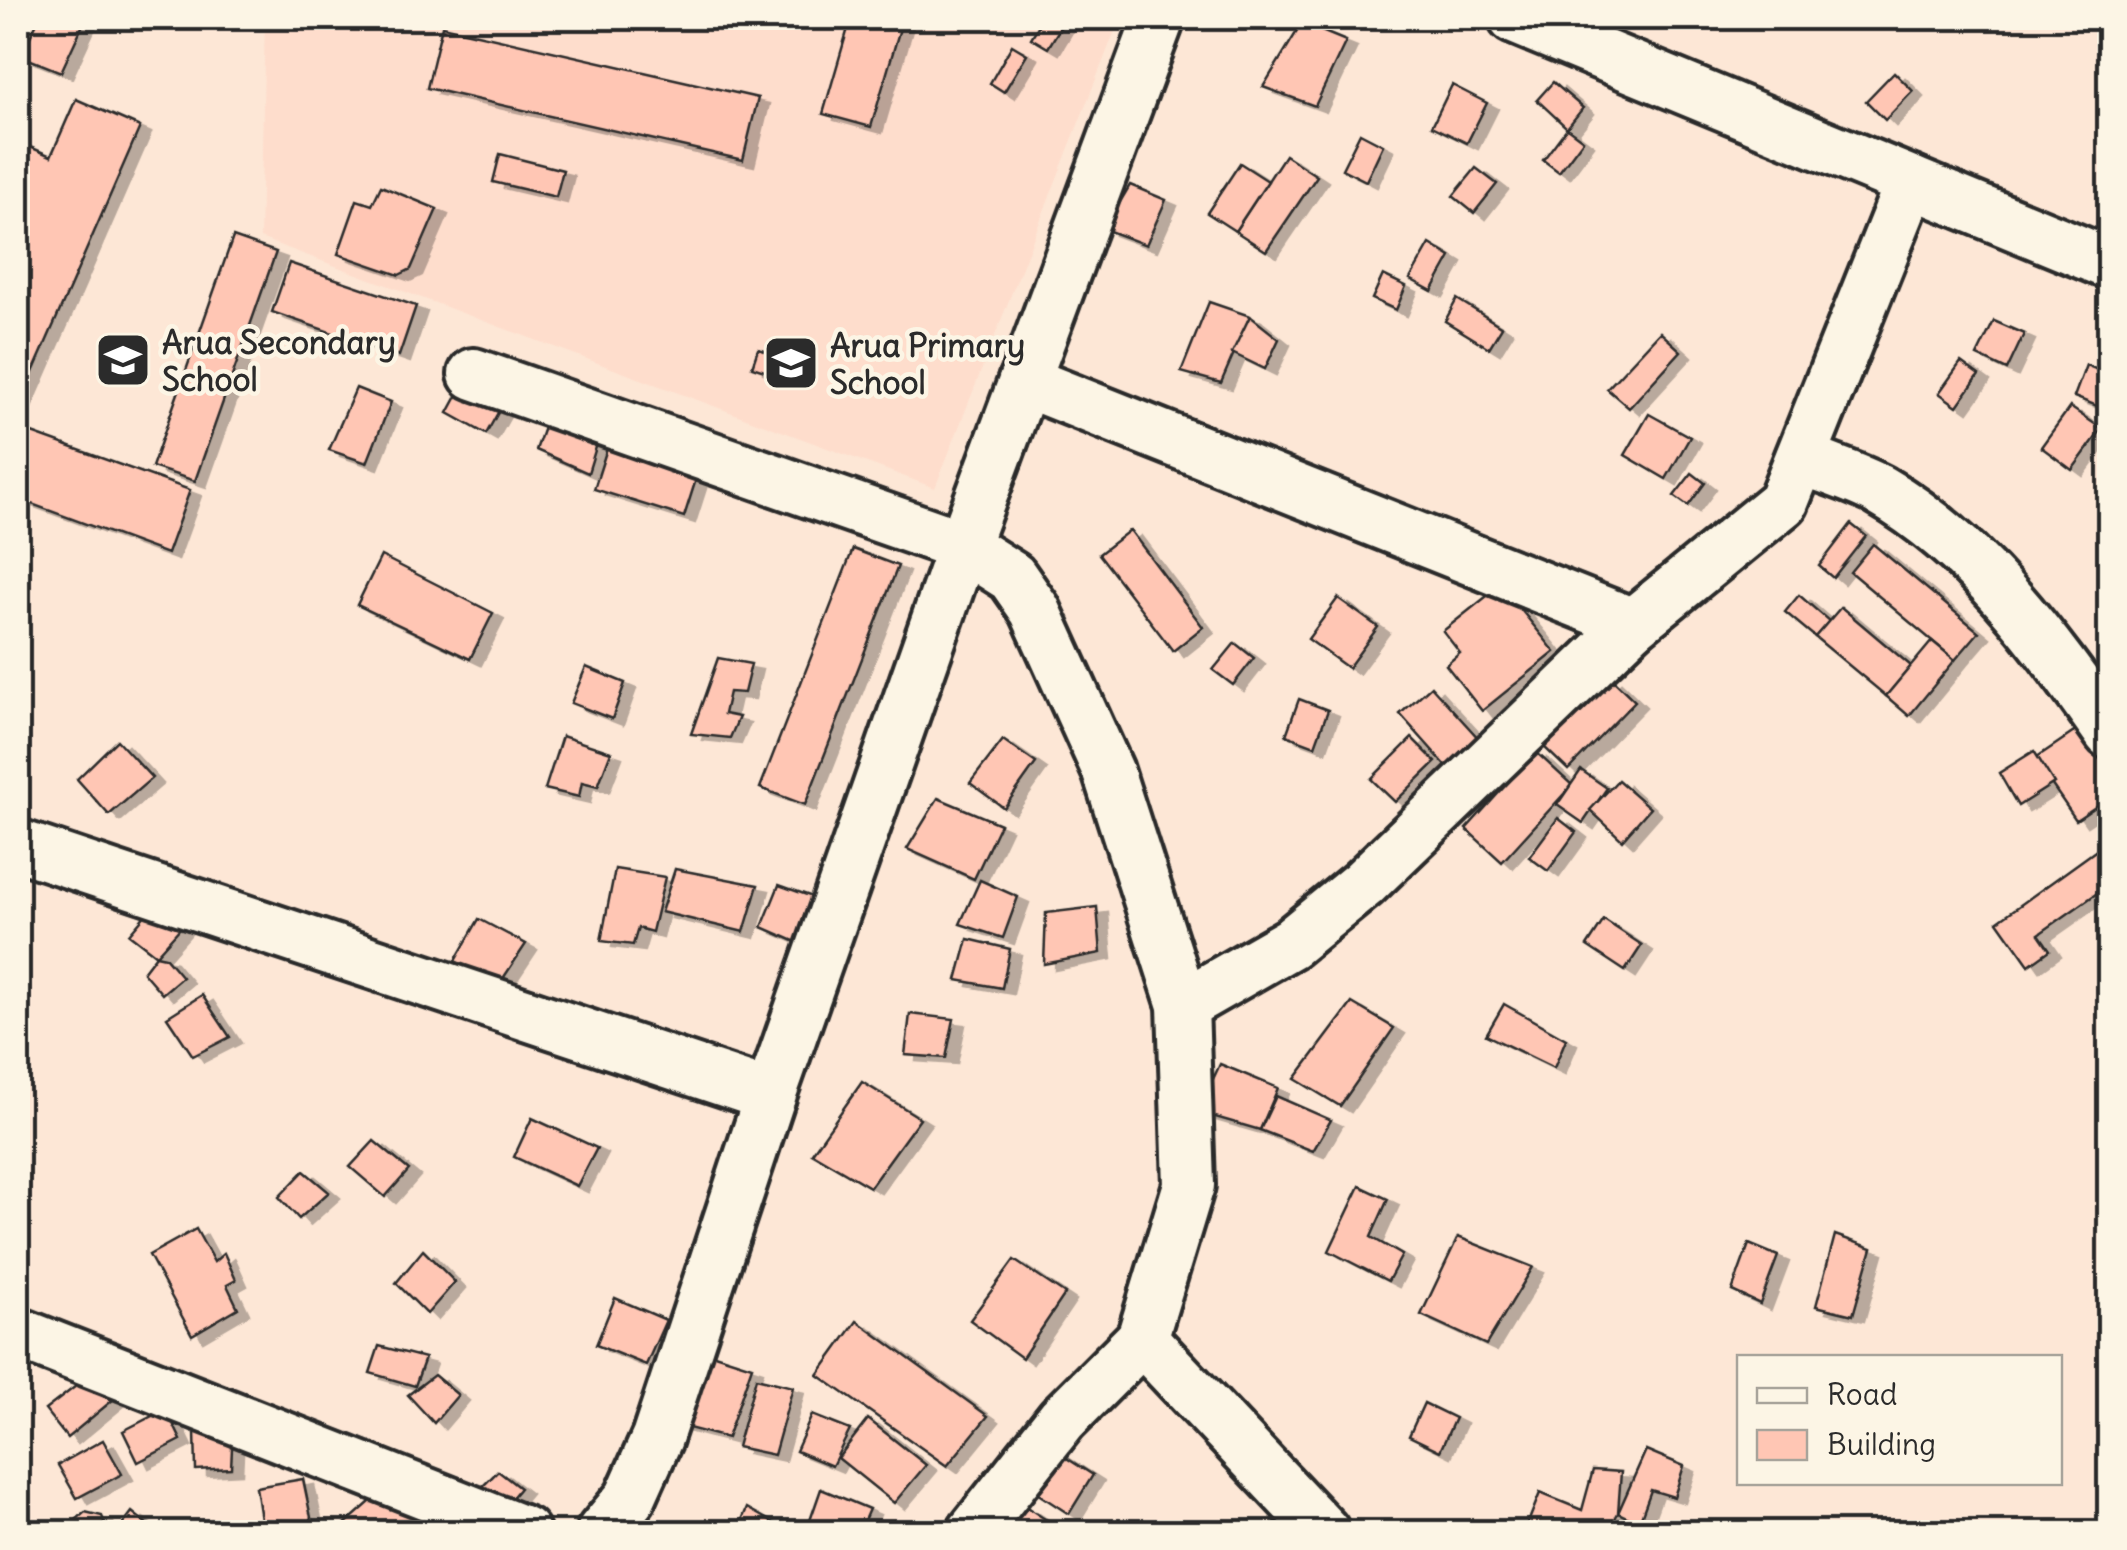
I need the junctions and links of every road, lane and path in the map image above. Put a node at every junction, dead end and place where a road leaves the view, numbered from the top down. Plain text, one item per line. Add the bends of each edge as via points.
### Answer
1 (1158, 18) edge
2 (1514, 18) edge
3 (1911, 182) junction
4 (2110, 264) edge
5 (474, 374) dead end
6 (1024, 381) junction
7 (1801, 458) junction
8 (963, 546) junction
9 (1633, 624) junction
10 (2110, 733) edge
11 (18, 845) edge
12 (1183, 1005) junction
13 (770, 1096) junction
14 (18, 1333) edge
15 (1142, 1339) junction
16 (524, 1532) edge
17 (602, 1532) edge
18 (973, 1532) edge
19 (1324, 1532) edge

1 - 6 street
2 - 3 street
3 - 4 street
3 - 7 street
5 - 8 street
6 - 8 street
6 - 9 street
7 - 9 street via 1783,502
7 - 10 street via 1878,490 1953,545 2039,632
8 - 12 street via 1012,578 1034,610 1108,771
8 - 13 street
9 - 12 street via 1363,884 1291,944
11 - 13 street
12 - 15 street via 1189,1184
13 - 17 street via 656,1438 630,1498
14 - 16 street
15 - 18 street via 1062,1418
15 - 19 street

